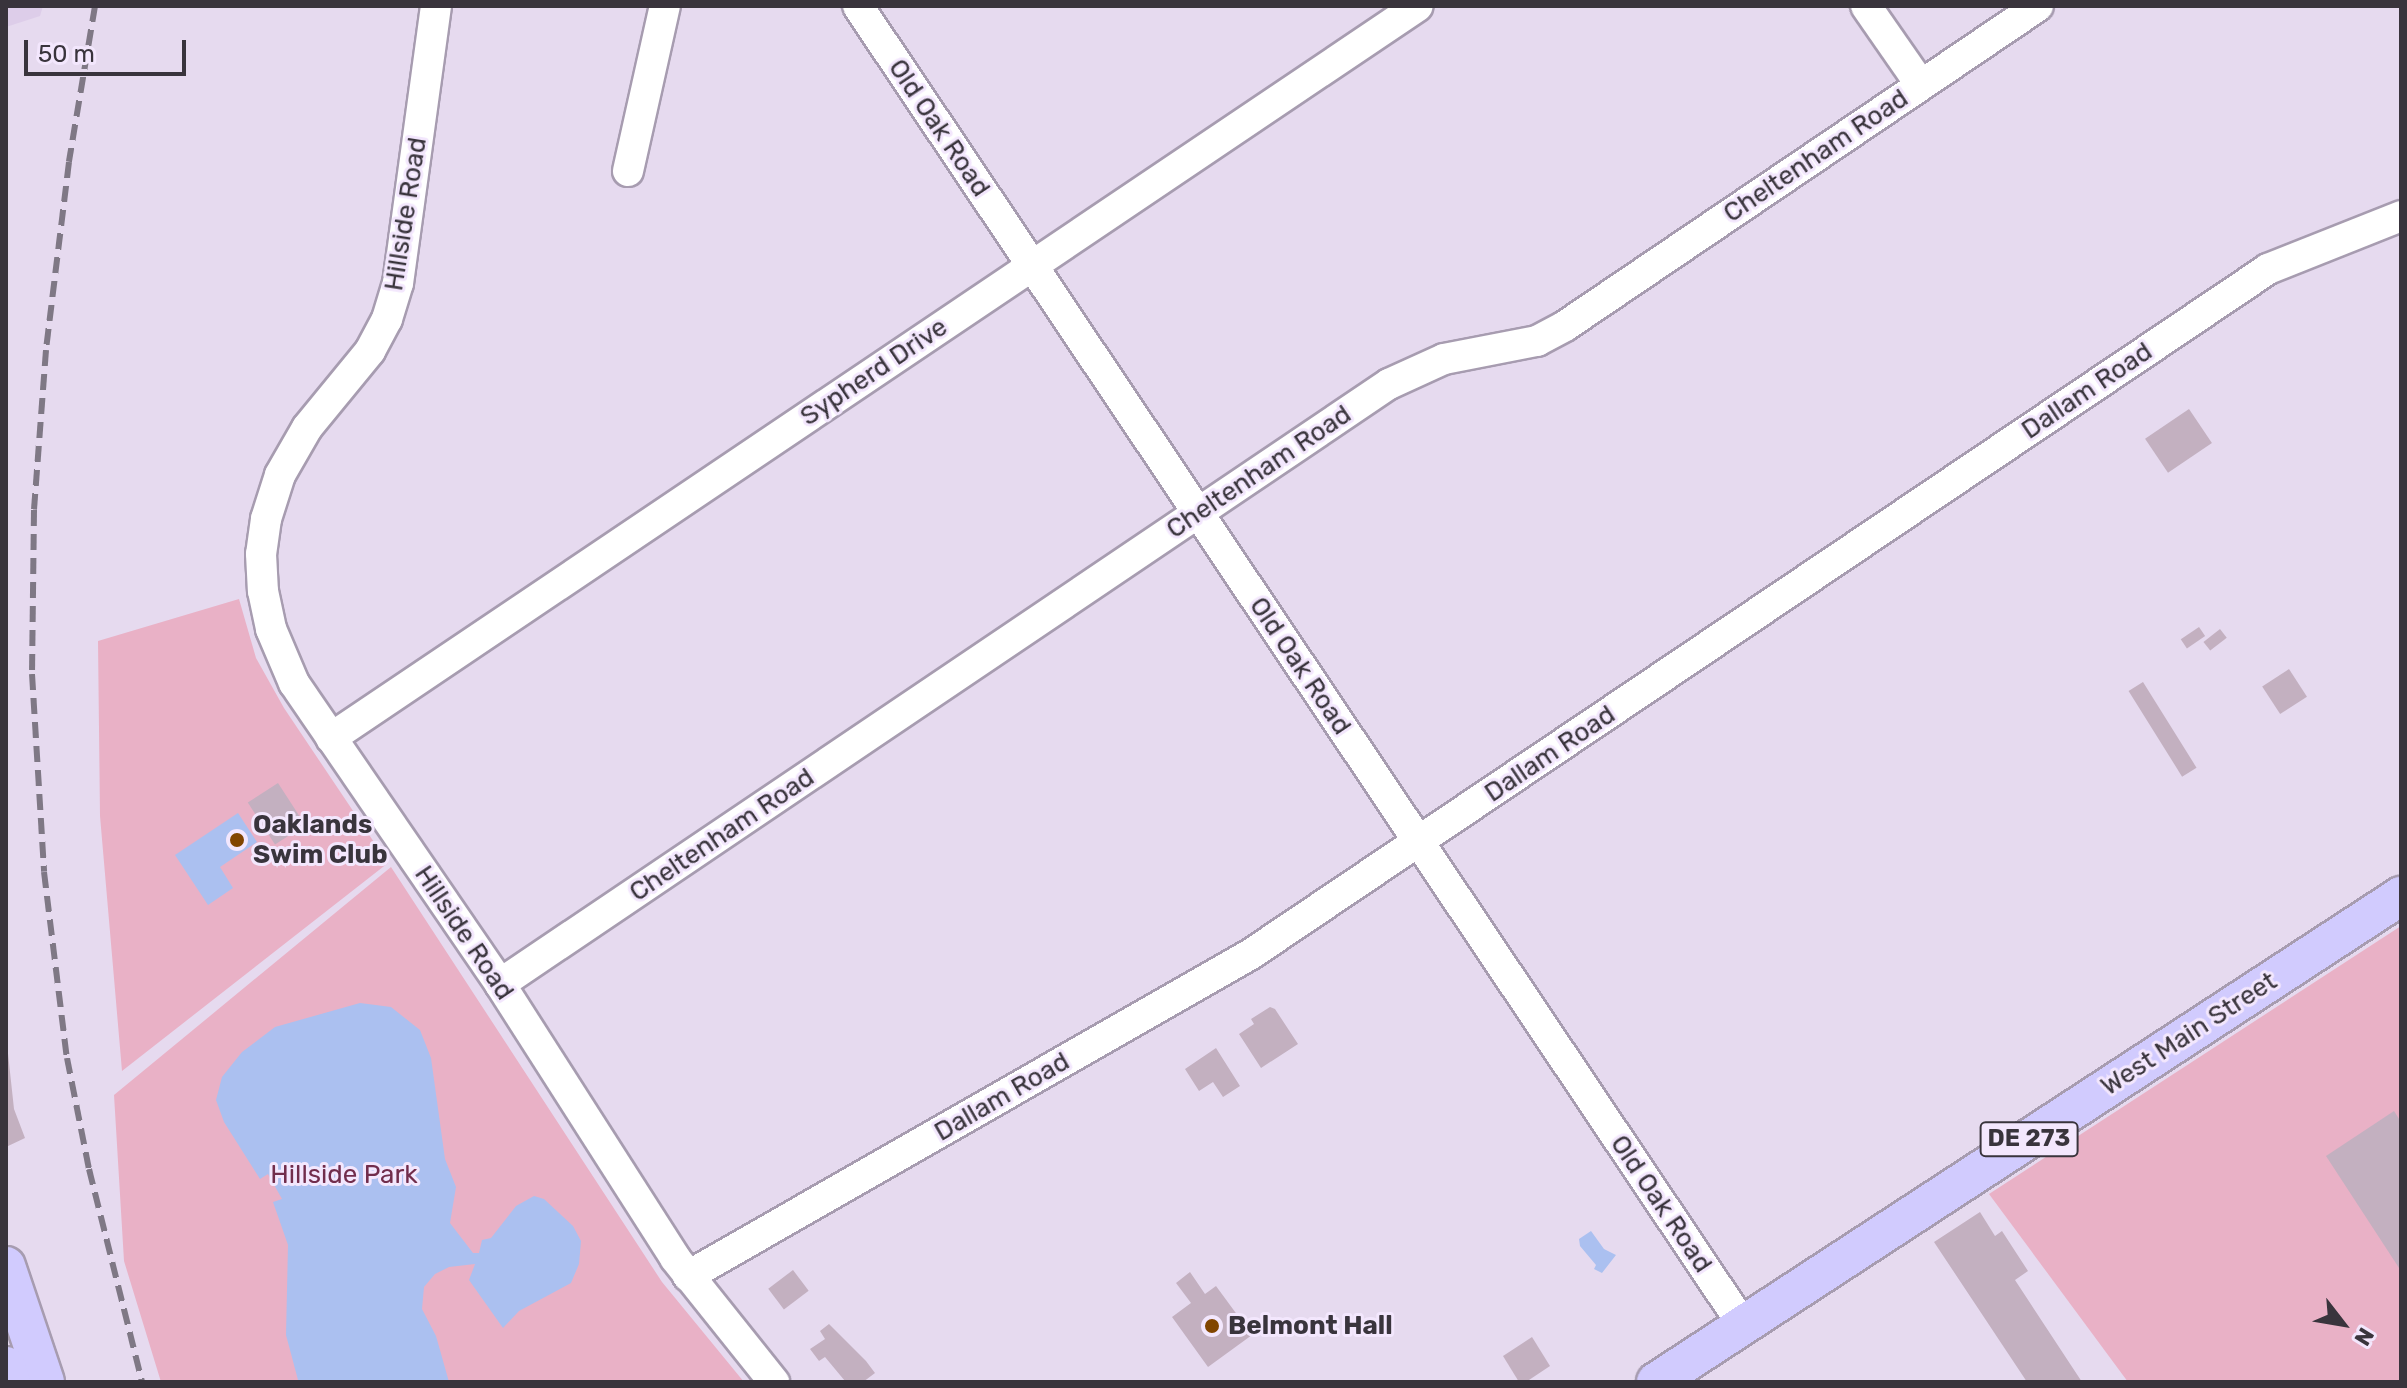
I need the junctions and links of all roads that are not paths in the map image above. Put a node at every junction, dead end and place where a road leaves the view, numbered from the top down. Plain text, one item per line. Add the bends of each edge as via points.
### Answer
1 (436, 6) edge
2 (665, 6) edge
3 (858, 6) edge
4 (1418, 6) edge
5 (1866, 6) edge
6 (2038, 6) edge
7 (1921, 85) junction
8 (628, 171) dead end
9 (2401, 216) edge
10 (1032, 266) junction
11 (1198, 513) junction
12 (331, 738) junction
13 (1419, 843) junction
14 (2401, 896) edge
15 (500, 984) junction
16 (6, 1266) edge
17 (688, 1276) junction
18 (1743, 1325) junction
19 (6, 1366) edge
20 (11, 1382) edge
21 (45, 1382) edge
22 (774, 1382) edge
23 (1656, 1382) edge

1 - 12 street, Hillside Road via 393,301 362,363 291,450 263,534 261,575 274,639 294,683
2 - 8 street
3 - 10 street, Old Oak Road
4 - 10 street, Sypherd Drive
5 - 7 street
6 - 7 street, Cheltenham Road
7 - 11 street, Cheltenham Road via 1565,326 1537,341 1421,367
9 - 13 street, Dallam Road via 2268,269
10 - 11 street, Old Oak Road
10 - 12 street, Sypherd Drive
11 - 13 street, Old Oak Road
11 - 15 street, Cheltenham Road
12 - 15 street, Hillside Road
13 - 17 street, Dallam Road via 1251,954
13 - 18 street, Old Oak Road
14 - 18 main road, West Main Street / DE 273
15 - 17 street, Hillside Road
16 - 21 main road
17 - 22 street, Hillside Road
18 - 23 main road, West Main Street / DE 273
19 - 20 main road

